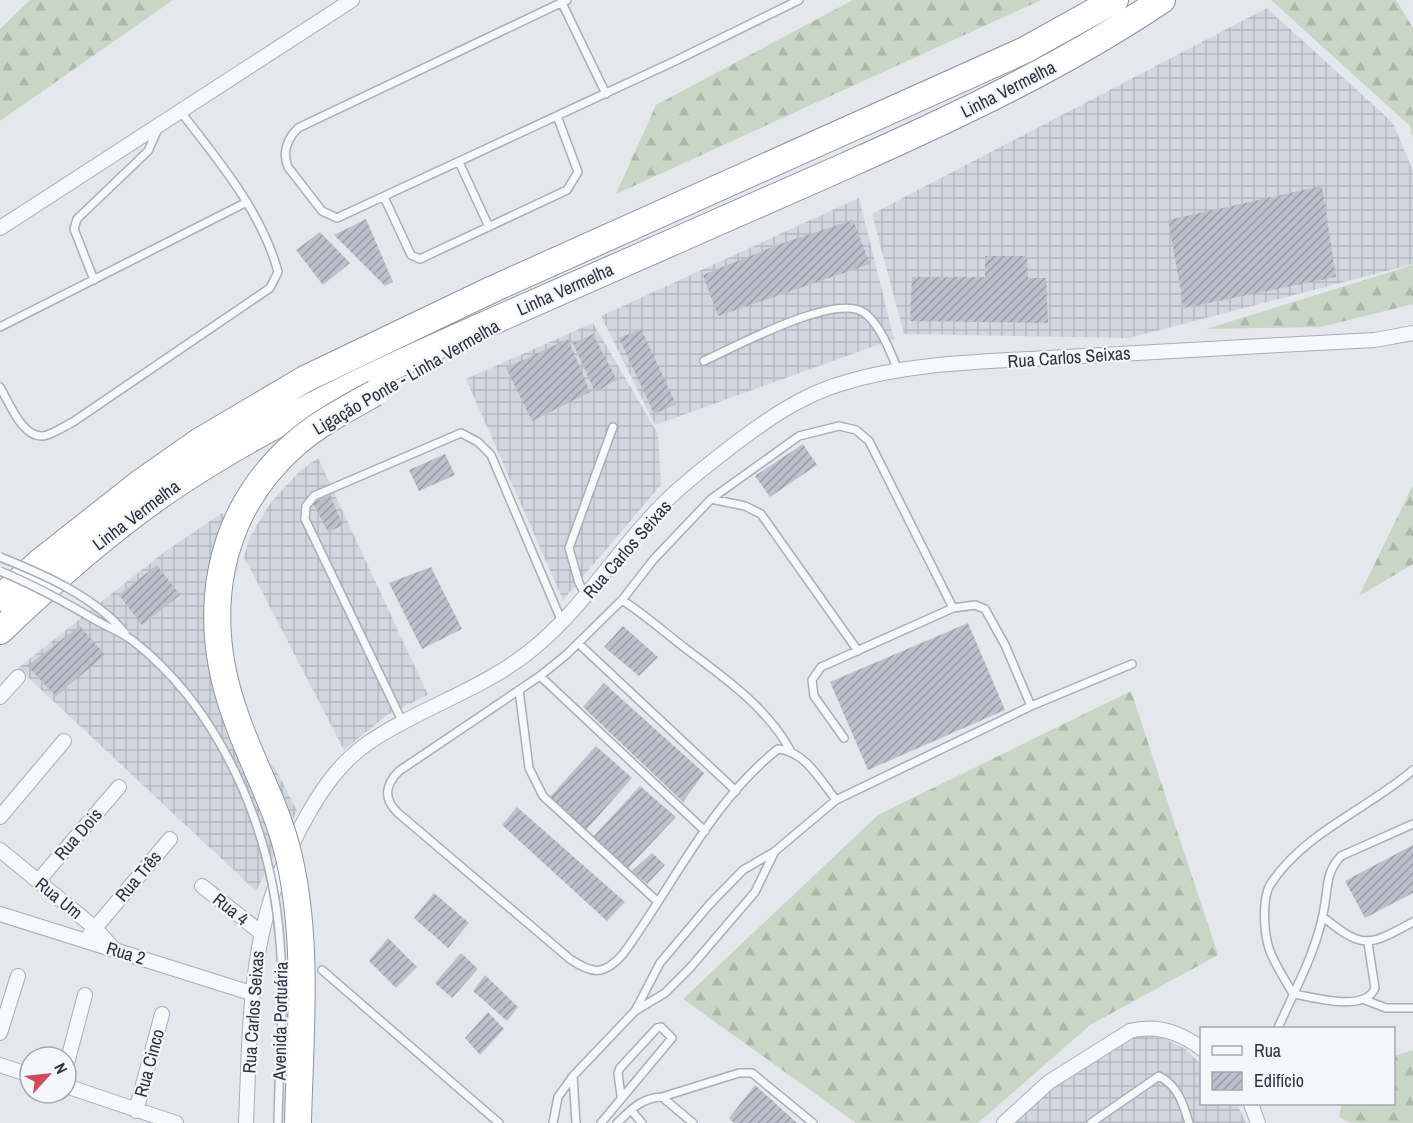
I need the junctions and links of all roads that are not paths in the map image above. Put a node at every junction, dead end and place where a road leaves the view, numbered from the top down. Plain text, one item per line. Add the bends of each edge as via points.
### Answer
1 (351, 0) edge
2 (799, 0) edge
3 (1115, 0) edge
4 (1162, 0) edge
5 (564, 1) edge
6 (606, 94) junction
7 (180, 111) junction
8 (557, 116) junction
9 (161, 124) junction
10 (459, 162) junction
11 (384, 197) junction
12 (247, 202) junction
13 (489, 227) junction
14 (0, 228) edge
15 (94, 280) junction
16 (545, 297) junction
17 (0, 327) edge
18 (1413, 333) edge
19 (704, 361) dead end
20 (898, 370) junction
21 (0, 387) edge
22 (613, 427) dead end
23 (711, 499) junction
24 (0, 557) edge
25 (0, 571) edge
26 (586, 597) junction
27 (0, 598) edge
28 (622, 600) junction
29 (953, 608) junction
30 (562, 622) junction
31 (0, 631) edge
32 (131, 640) junction
33 (578, 644) junction
34 (858, 651) junction
35 (1132, 664) dead end
36 (540, 676) junction
37 (18, 677) dead end
38 (519, 690) junction
39 (0, 697) edge
40 (1031, 705) junction
41 (403, 723) junction
42 (844, 738) dead end
43 (64, 741) dead end
44 (790, 750) junction
45 (1413, 770) edge
46 (119, 787) dead end
47 (736, 791) junction
48 (836, 800) junction
49 (0, 817) edge
50 (1413, 824) edge
51 (705, 831) junction
52 (170, 839) dead end
53 (0, 850) edge
54 (774, 852) junction
55 (38, 881) junction
56 (202, 886) dead end
57 (658, 902) junction
58 (0, 914) edge
59 (1323, 917) junction
60 (1413, 922) edge
61 (95, 928) junction
62 (260, 932) junction
63 (84, 941) junction
64 (1368, 943) junction
65 (115, 950) junction
66 (322, 970) dead end
67 (18, 976) dead end
68 (251, 993) junction
69 (1293, 994) junction
70 (86, 995) dead end
71 (1365, 1000) junction
72 (1413, 1008) edge
73 (635, 1011) junction
74 (162, 1014) dead end
75 (1279, 1027) edge
76 (0, 1033) edge
77 (72, 1045) edge
78 (1200, 1048) edge
79 (0, 1065) edge
80 (18, 1071) edge
81 (573, 1076) junction
82 (78, 1090) edge
83 (621, 1096) junction
84 (662, 1097) junction
85 (1251, 1105) edge
86 (631, 1110) junction
87 (136, 1111) junction
88 (1100, 1120) edge
89 (176, 1123) edge
90 (246, 1123) edge
91 (278, 1123) edge
92 (298, 1123) edge
93 (499, 1123) edge
94 (553, 1123) edge
95 (576, 1123) edge
96 (601, 1123) edge
97 (616, 1123) edge
98 (642, 1123) edge
99 (693, 1123) edge
100 (813, 1123) edge
101 (1004, 1123) edge
102 (1091, 1123) edge
103 (1189, 1123) edge
104 (1258, 1123) edge

1 - 7 street
2 - 6 lane
3 - 27 highway, Linha Vermelha via 1025,50 483,294 305,379 200,441 140,483
4 - 16 highway, Linha Vermelha via 1081,51 987,102
5 - 6 lane
5 - 11 lane via 292,134 285,152 288,167 327,216 337,218
6 - 8 lane
7 - 9 street
7 - 12 lane
8 - 10 lane
8 - 13 lane via 578,172 573,183 567,190
9 - 14 street
9 - 15 lane via 148,151 77,219 74,229
10 - 11 lane
10 - 13 lane
11 - 13 lane via 411,255 420,259
12 - 15 lane
12 - 21 lane via 273,252 278,272 270,288 73,422 46,436 35,436 26,430
15 - 17 lane
16 - 31 highway, Linha Vermelha via 308,406 186,478 56,578
16 - 92 highway, Ligação Ponte - Linha Vermelha, bridge via 314,428 271,468 239,517 226,548 219,577 219,640 226,685 287,849 297,901 302,963
18 - 20 street, Rua Carlos Seixas via 1375,340
19 - 20 lane via 818,311 849,306 874,323
20 - 26 street, Rua Carlos Seixas via 837,385 774,416 751,432 660,507
22 - 26 lane via 569,548
23 - 28 lane via 654,559
23 - 29 lane via 799,436 839,426 856,430 869,441
23 - 34 lane via 745,506 761,514
24 - 32 lane, Avenida Portuária, bridge via 89,603
25 - 32 lane, Avenida Portuária, bridge via 56,596
26 - 30 street, Rua Carlos Seixas
28 - 33 lane
28 - 44 lane via 763,713 780,731
29 - 34 lane
29 - 40 lane via 985,609
30 - 41 street, Rua Carlos Seixas via 525,655
30 - 41 lane via 491,455 470,437 460,433 314,496 306,506 305,519
32 - 91 lane, Avenida Portuária, bridge via 171,678 204,720 238,780 259,830 280,944
33 - 36 lane
33 - 47 lane
34 - 42 lane via 821,667 812,680 814,696
35 - 40 lane
36 - 38 lane
36 - 51 lane
37 - 39 street
38 - 57 lane via 529,768 543,796
38 - 57 lane via 399,771 387,788 392,808 586,970 599,971 614,964
40 - 48 lane
41 - 62 street, Rua Carlos Seixas via 353,755 321,792 275,882
43 - 49 street
44 - 47 lane via 778,749
44 - 48 lane
45 - 69 lane via 1302,849 1269,887 1265,909 1268,945
46 - 55 street, Rua Dois
47 - 51 lane
48 - 54 lane
50 - 59 lane via 1341,856 1328,874
51 - 57 lane
52 - 61 street, Rua Três
53 - 55 street, Rua Um
54 - 73 lane via 755,892 690,968 665,993
54 - 73 lane via 743,870 710,905 660,963
55 - 61 street, Rua Um
56 - 62 street, Rua 4
58 - 63 street, Rua 2
59 - 64 lane via 1346,936
59 - 69 lane via 1320,935
60 - 64 lane
61 - 63 street, Rua Três
61 - 65 street, Rua Um
62 - 68 street, Rua Carlos Seixas
63 - 65 street, Rua 2
64 - 71 lane via 1375,988
65 - 68 street, Rua 2
66 - 93 lane
67 - 76 street
68 - 90 street, Rua Carlos Seixas
69 - 71 lane
69 - 75 lane
70 - 77 street
71 - 72 lane via 1386,1008
73 - 81 lane
74 - 87 street, Rua Cinco
78 - 101 street via 1173,1031 1130,1031 1049,1082
79 - 80 street
81 - 94 lane via 558,1096
81 - 95 lane
82 - 87 street
83 - 83 lane via 672,1038 661,1027 620,1068
83 - 96 lane
84 - 86 lane via 648,1098
84 - 99 lane
84 - 100 lane via 739,1072 752,1073
85 - 104 street
86 - 97 lane
86 - 98 lane
87 - 89 street
88 - 102 lane
88 - 103 lane via 1159,1076 1171,1083 1183,1101

